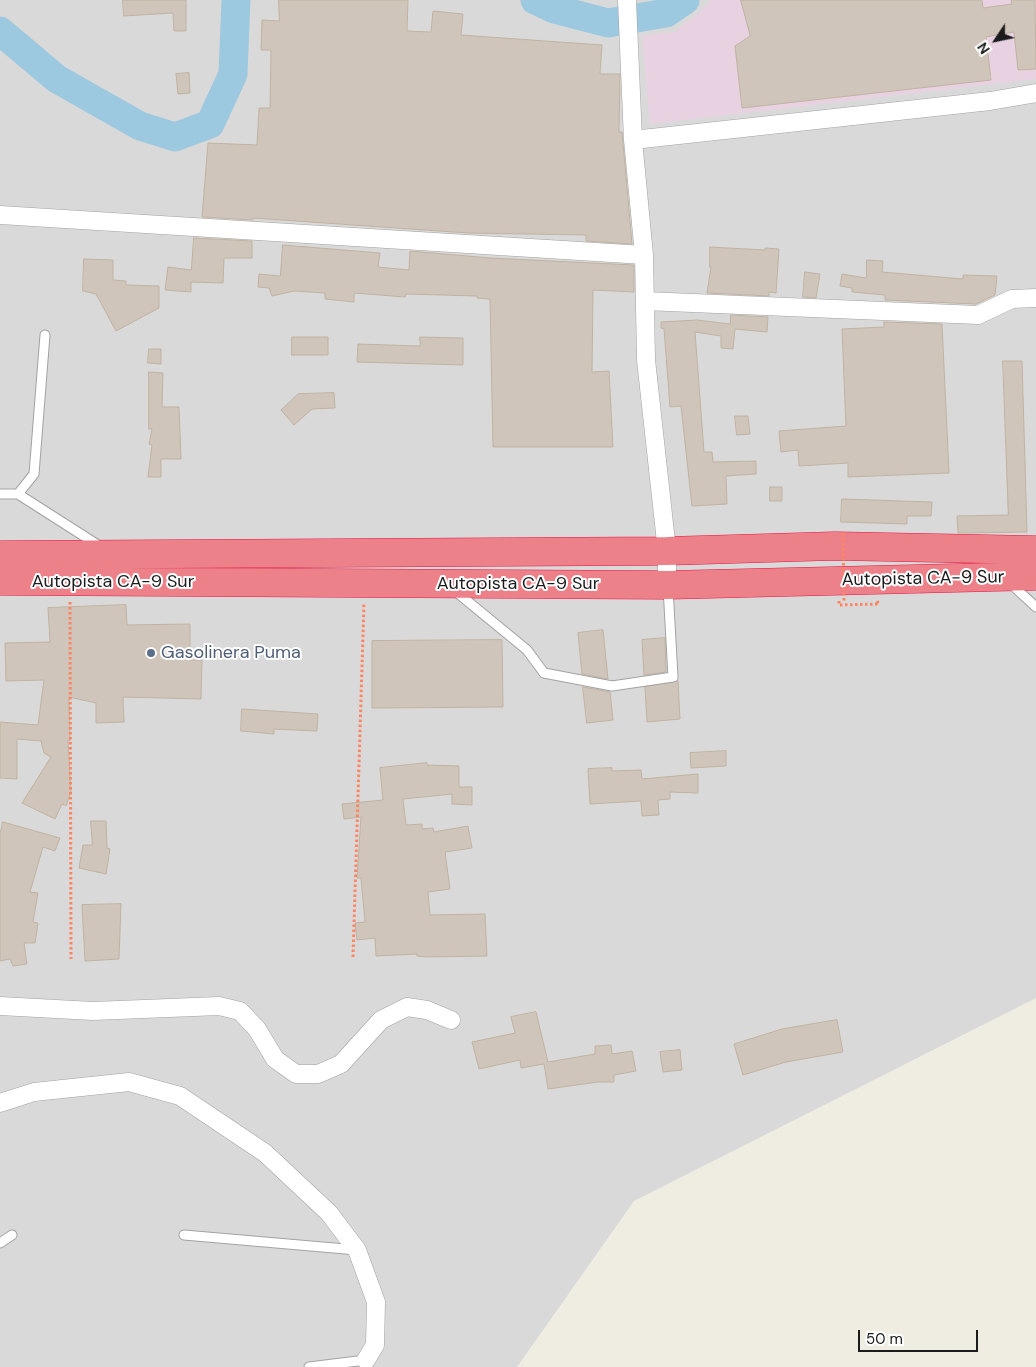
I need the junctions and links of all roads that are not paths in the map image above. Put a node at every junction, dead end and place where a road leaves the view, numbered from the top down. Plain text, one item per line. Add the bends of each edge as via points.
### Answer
1 (627, 2) edge
2 (1036, 93) edge
3 (633, 140) junction
4 (0, 215) edge
5 (644, 256) junction
6 (1036, 298) edge
7 (645, 301) junction
8 (45, 335) dead end
9 (0, 494) edge
10 (18, 494) junction
11 (667, 550) junction
12 (1036, 550) edge
13 (112, 554) junction
14 (0, 556) edge
15 (1036, 576) edge
16 (1005, 578) junction
17 (0, 581) edge
18 (446, 583) junction
19 (667, 584) junction
20 (1036, 607) edge
21 (0, 1006) edge
22 (451, 1020) dead end
23 (0, 1104) edge
24 (184, 1235) dead end
25 (12, 1236) dead end
26 (0, 1242) edge
27 (357, 1250) junction
28 (366, 1360) joint
29 (309, 1367) edge

1 - 3 street
2 - 3 street via 990,101
3 - 5 street
4 - 5 street
5 - 7 street
6 - 7 street via 1012,300 978,315
7 - 11 street via 646,360
8 - 10 lane via 34,474
9 - 10 lane
10 - 13 lane
11 - 12 highway, Autopista CA-9 Sur via 835,546
11 - 13 highway, Autopista CA-9 Sur
11 - 19 street
13 - 14 highway, Autopista CA-9 Sur
15 - 16 highway, Autopista CA-9 Sur
16 - 19 highway, Autopista CA-9 Sur
16 - 20 lane
17 - 18 highway, Autopista CA-9 Sur
18 - 19 highway, Autopista CA-9 Sur
18 - 19 lane via 527,650 544,673 612,686 673,677
21 - 22 street via 93,1011 219,1006 240,1011 257,1029 275,1059 296,1074 318,1074 341,1064 381,1020 407,1007 427,1010
23 - 27 street via 34,1092 129,1082 180,1096 265,1153 329,1213
24 - 27 lane
25 - 26 lane
27 - 28 street via 376,1302 375,1345
28 - 29 lane

